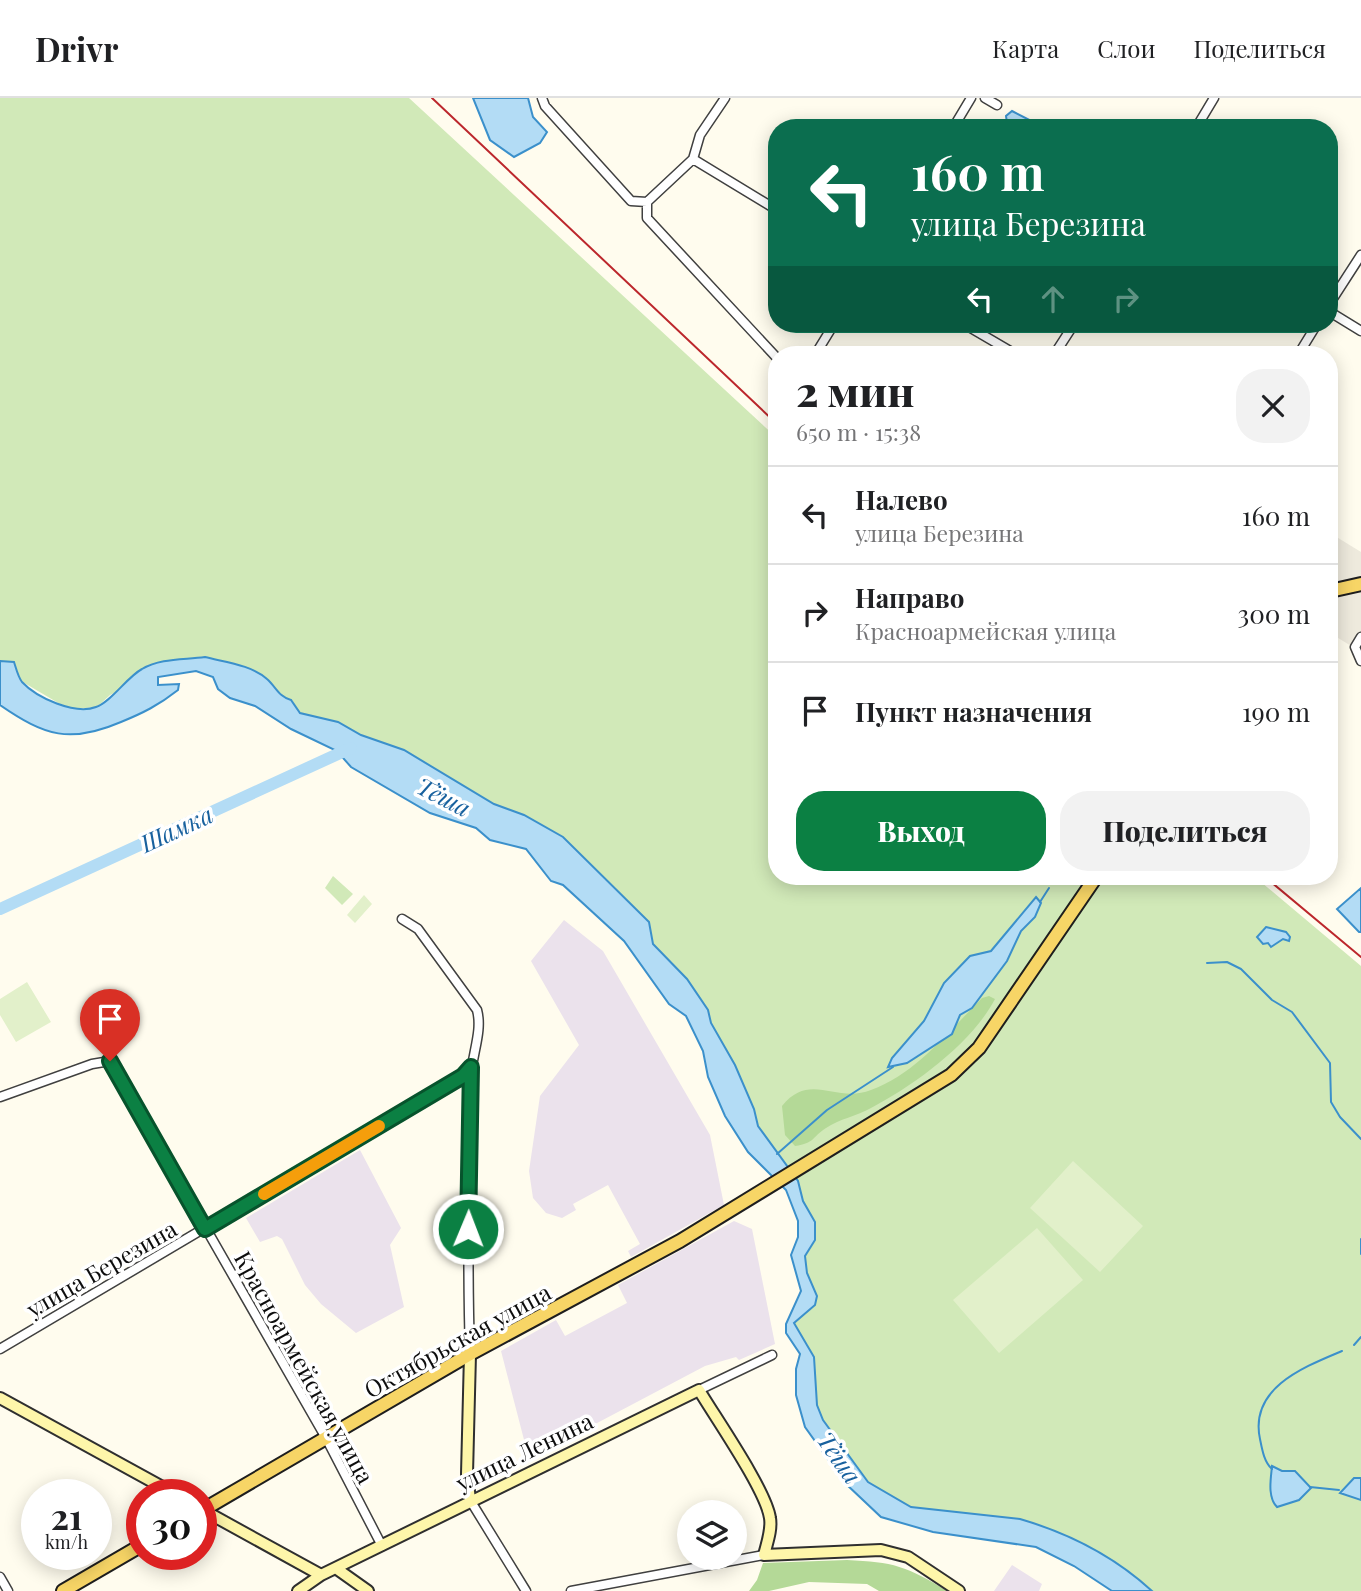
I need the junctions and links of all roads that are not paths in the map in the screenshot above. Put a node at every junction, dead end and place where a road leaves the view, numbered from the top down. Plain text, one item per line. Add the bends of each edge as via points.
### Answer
1 (542, 98) edge
2 (724, 98) edge
3 (971, 98) edge
4 (985, 98) edge
5 (1214, 98) edge
6 (997, 105) dead end
7 (958, 119) edge
8 (1201, 119) edge
9 (693, 159) junction
10 (647, 202) junction
11 (768, 205) edge
12 (1361, 255) edge
13 (1338, 291) edge
14 (1338, 317) edge
15 (1361, 331) edge
16 (979, 333) edge
17 (1002, 346) edge
18 (768, 348) edge
19 (1361, 584) edge
20 (1338, 589) edge
21 (1361, 637) edge
22 (1361, 661) edge
23 (1092, 885) edge
24 (402, 919) dead end
25 (471, 1067) junction
26 (0, 1097) edge
27 (205, 1229) junction
28 (0, 1349) edge
29 (470, 1354) junction
30 (772, 1355) dead end
31 (699, 1390) junction
32 (0, 1398) edge
33 (326, 1438) junction
34 (148, 1479) edge
35 (470, 1500) junction
36 (217, 1501) edge
37 (217, 1518) edge
38 (382, 1546) junction
39 (126, 1554) edge
40 (764, 1555) junction
41 (337, 1569) junction
42 (321, 1575) junction
43 (0, 1577) edge
44 (8, 1591) edge
45 (63, 1591) edge
46 (298, 1591) edge
47 (368, 1591) edge
48 (526, 1591) edge
49 (571, 1591) edge
50 (959, 1591) edge

1 - 10 street via 631,201
2 - 9 street via 700,135
3 - 7 street
4 - 6 street
5 - 8 street
9 - 10 street
9 - 11 street
10 - 18 street via 647,218
12 - 13 street
14 - 15 street
16 - 17 street
19 - 20 main road
21 - 22 street via 1355,647
23 - 29 main road, Октябрьская улица via 979,1048 951,1075 668,1247
24 - 25 street via 418,929 477,1010 480,1021
25 - 27 street, улица Березина via 463,1076
25 - 29 street
26 - 27 street, Красноармейская улица via 110,1061
27 - 28 street, улица Березина
27 - 33 street, Красноармейская улица
29 - 33 main road, Октябрьская улица
29 - 35 street
30 - 31 street, улица Ленина
31 - 35 street, улица Ленина
31 - 40 street via 769,1513
32 - 34 street
33 - 36 main road, Октябрьская улица
33 - 38 street, Красноармейская улица
35 - 38 street, улица Ленина
35 - 48 street
37 - 42 street
38 - 41 street, улица Ленина
39 - 45 main road
40 - 49 street
40 - 50 street via 881,1549 908,1556
41 - 42 street, улица Ленина
41 - 47 street
42 - 46 street, улица Ленина
43 - 44 street

